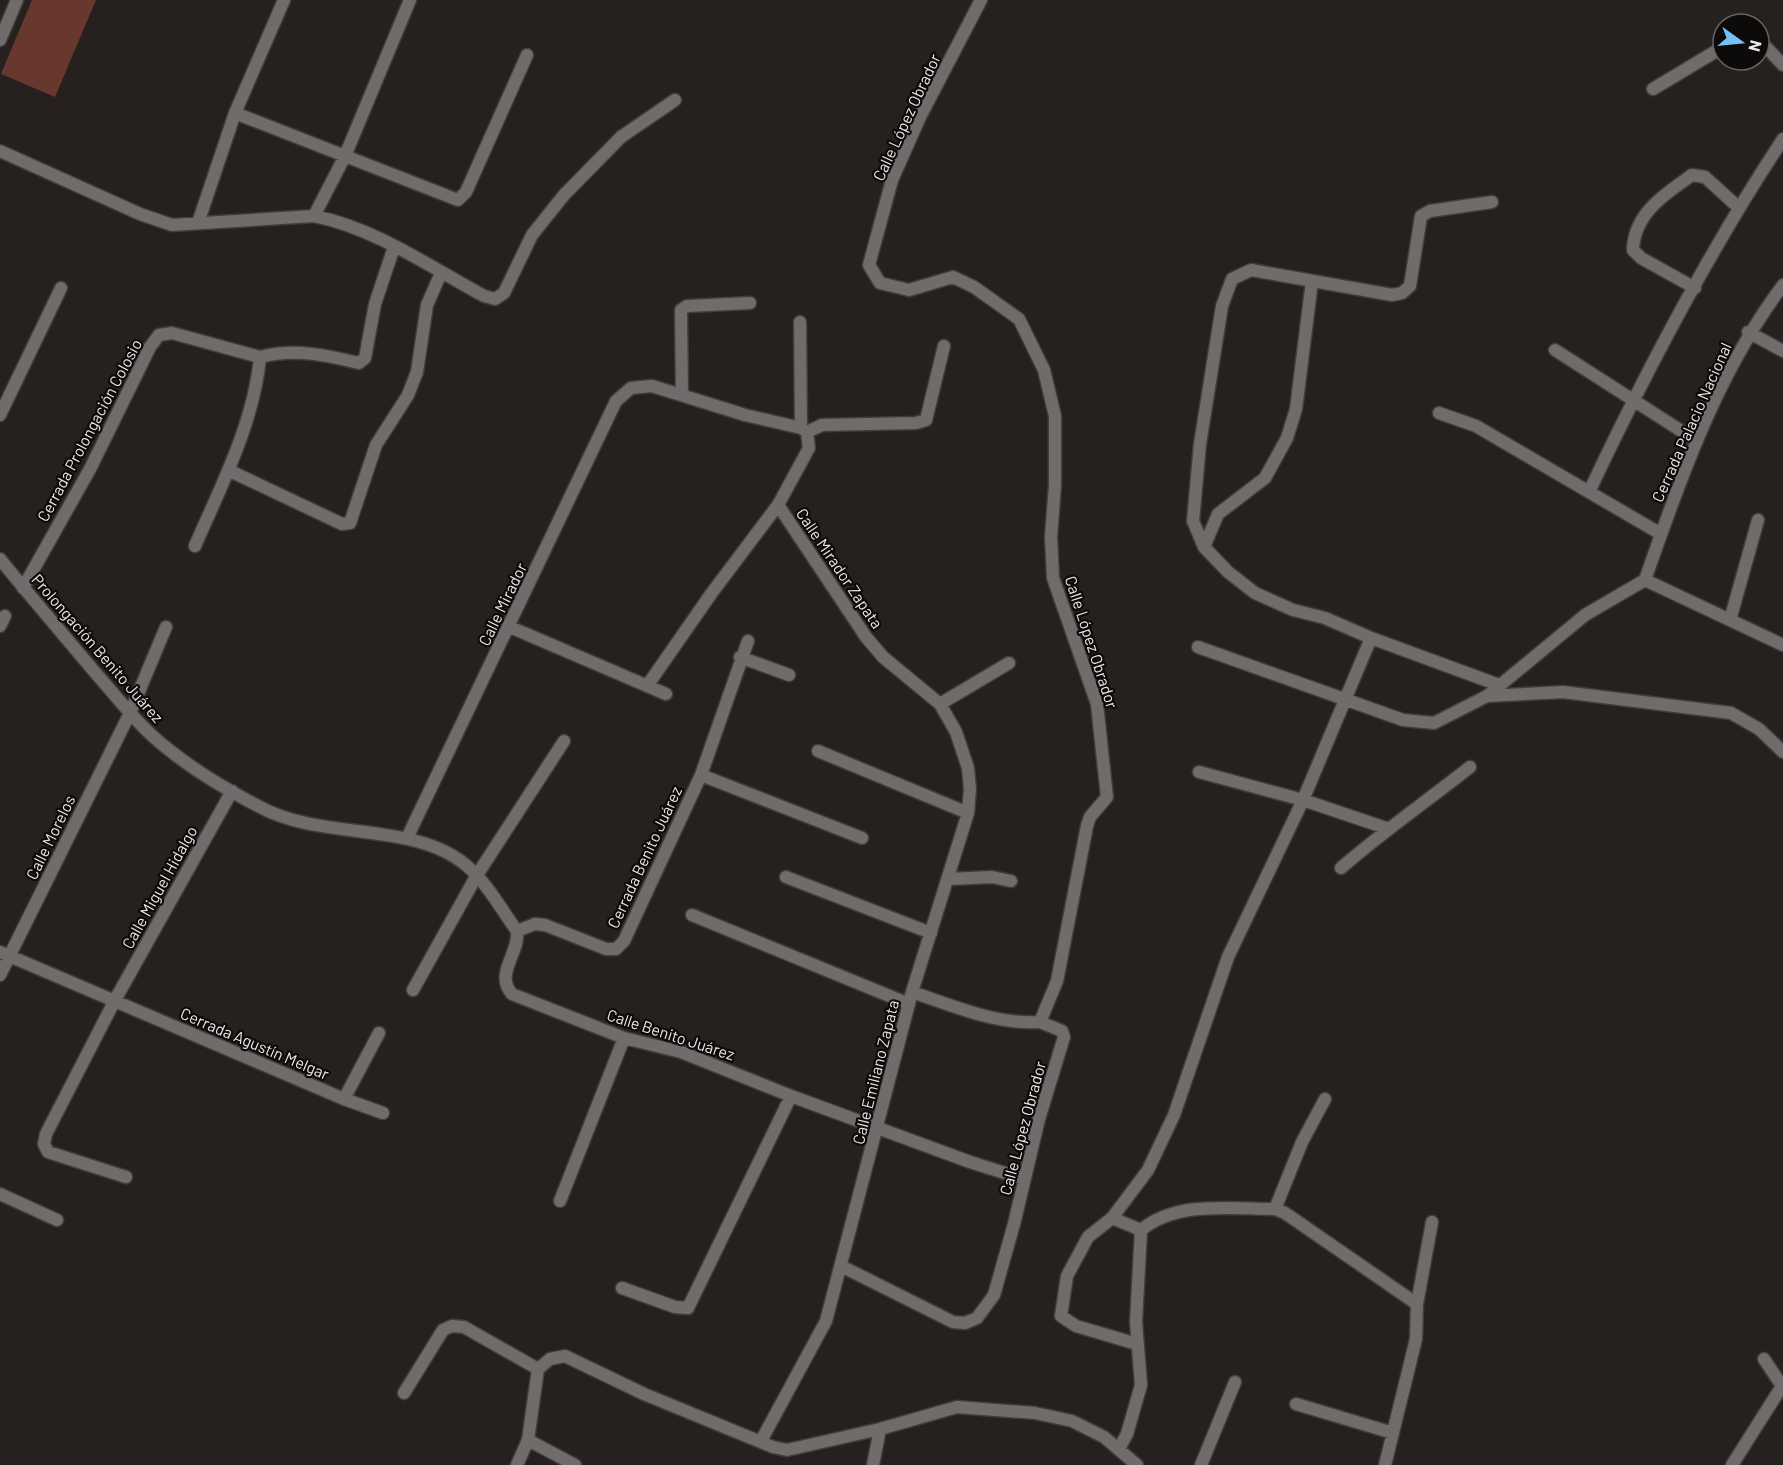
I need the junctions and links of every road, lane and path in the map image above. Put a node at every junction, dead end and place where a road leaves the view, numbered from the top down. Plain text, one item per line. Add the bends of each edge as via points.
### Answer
1 (17, 0) edge
2 (284, 0) edge
3 (410, 0) edge
4 (981, 0) edge
5 (4, 22) edge
6 (0, 40) edge
7 (1771, 52) edge
8 (1711, 54) edge
9 (527, 55) dead end
10 (1783, 65) edge
11 (1653, 89) dead end
12 (675, 100) dead end
13 (235, 113) junction
14 (1783, 139) edge
15 (0, 151) edge
16 (345, 156) junction
17 (1492, 202) dead end
18 (1738, 207) junction
19 (314, 216) junction
20 (198, 223) junction
21 (394, 247) junction
22 (441, 273) junction
23 (1312, 281) junction
24 (1783, 285) edge
25 (61, 288) dead end
26 (1695, 288) junction
27 (750, 303) dead end
28 (800, 322) dead end
29 (1748, 332) junction
30 (944, 346) dead end
31 (1555, 350) dead end
32 (1783, 351) edge
33 (260, 357) junction
34 (682, 394) junction
35 (1632, 400) junction
36 (1439, 413) dead end
37 (0, 415) edge
38 (804, 430) junction
39 (1697, 441) junction
40 (228, 470) junction
41 (1589, 492) junction
42 (778, 505) junction
43 (1758, 520) dead end
44 (1661, 534) junction
45 (195, 546) dead end
46 (1204, 547) junction
47 (0, 559) edge
48 (1645, 580) junction
49 (23, 588) junction
50 (1730, 620) junction
51 (166, 627) dead end
52 (510, 627) junction
53 (1371, 638) junction
54 (748, 641) dead end
55 (1783, 645) edge
56 (1198, 647) dead end
57 (740, 657) junction
58 (1009, 663) dead end
59 (789, 675) dead end
60 (1499, 685) junction
61 (647, 686) junction
62 (666, 694) dead end
63 (1487, 696) junction
64 (1345, 699) junction
65 (940, 704) junction
66 (130, 713) junction
67 (564, 741) dead end
68 (818, 751) dead end
69 (1783, 752) edge
70 (1470, 767) dead end
71 (1199, 772) dead end
72 (701, 775) junction
73 (232, 791) junction
74 (1303, 800) junction
75 (968, 813) junction
76 (1386, 828) junction
77 (407, 838) junction
78 (862, 838) dead end
79 (1341, 868) dead end
80 (477, 875) junction
81 (786, 877) dead end
82 (949, 879) junction
83 (1011, 881) dead end
84 (692, 915) dead end
85 (517, 931) junction
86 (932, 933) junction
87 (5, 955) edge
88 (0, 975) edge
89 (413, 990) dead end
90 (911, 998) junction
91 (115, 1000) junction
92 (1040, 1022) junction
93 (379, 1033) dead end
94 (624, 1038) junction
95 (791, 1096) junction
96 (344, 1099) junction
97 (1325, 1099) dead end
98 (383, 1113) dead end
99 (879, 1127) junction
100 (126, 1178) dead end
101 (1024, 1179) junction
102 (0, 1194) edge
103 (560, 1201) dead end
104 (1275, 1209) junction
105 (1112, 1218) junction
106 (57, 1220) dead end
107 (1432, 1222) dead end
108 (1141, 1230) junction
109 (841, 1266) junction
110 (622, 1288) dead end
111 (1417, 1304) junction
112 (1137, 1344) junction
113 (1764, 1359) dead end
114 (538, 1369) junction
115 (1235, 1382) dead end
116 (404, 1394) dead end
117 (1296, 1404) dead end
118 (880, 1429) junction
119 (1393, 1433) junction
120 (528, 1440) junction
121 (761, 1441) junction
122 (1119, 1449) junction
123 (517, 1465) edge
124 (575, 1465) edge
125 (873, 1465) edge
126 (1137, 1465) edge
127 (1201, 1465) edge
128 (1385, 1465) edge
129 (1732, 1465) edge

1 - 5 street
2 - 13 street
3 - 16 street
4 - 92 street, Calle López Obrador via 896,172 869,265 880,283 909,290 953,277 1018,319 1044,370 1055,416 1053,578 1097,704 1107,797 1087,826 1057,981
5 - 6 street
7 - 10 street
8 - 11 street
9 - 16 street via 466,192 458,200
12 - 22 street via 621,136 564,195 532,235 504,293 495,299 484,296
13 - 16 street
13 - 20 street
14 - 18 street
15 - 20 street via 140,214 172,225
16 - 19 street
17 - 23 street via 1430,211 1421,216 1410,286 1402,293 1392,295
18 - 26 street
18 - 26 street via 1705,177 1692,175 1652,204 1633,236 1633,250 1641,258
19 - 20 street
19 - 21 street via 333,220
21 - 22 street
21 - 33 street via 375,304 365,358 359,363 289,351
22 - 40 street via 427,305 417,372 408,395 376,445 350,522 342,524
23 - 46 street via 1296,409 1287,438 1265,478 1218,514
23 - 46 street via 1251,270 1232,279 1222,306 1192,521
24 - 29 street, Cerrada Palacio Nacional
25 - 37 street
26 - 35 street
27 - 34 street via 687,306 681,310
28 - 38 street, Calle Mirador Zapata
29 - 32 street
29 - 39 street, Cerrada Palacio Nacional
30 - 38 street via 926,420
31 - 35 street
33 - 40 street via 258,382
33 - 49 street, Cerrada Prolongación Colosio via 172,333 159,335
34 - 38 street
34 - 52 street, Calle Mirador via 652,386 631,388 616,401
35 - 39 street
35 - 41 street
36 - 41 street via 1476,426
38 - 42 street, Calle Mirador Zapata via 809,448
39 - 44 street, Cerrada Palacio Nacional
40 - 45 street
41 - 44 street
42 - 61 street
42 - 65 street, Calle Mirador Zapata via 866,637 883,657
43 - 50 street
44 - 48 street, Cerrada Palacio Nacional
46 - 53 street via 1255,593
47 - 49 street, Prolongación Benito Juárez
48 - 50 street
48 - 60 street via 1585,615
49 - 66 street, Prolongación Benito Juárez
50 - 55 street
51 - 66 street, Calle Morelos
52 - 61 street
52 - 77 street, Calle Mirador
53 - 60 street
53 - 64 street
54 - 57 street
56 - 64 street
57 - 59 street
57 - 72 street
58 - 65 street
60 - 63 street
61 - 62 street
63 - 64 street via 1434,723 1403,720
63 - 69 street via 1563,692 1731,713 1759,729
64 - 74 street
65 - 75 street, Calle Emiliano Zapata via 956,732 968,768
66 - 73 street, Prolongación Benito Juárez via 169,750
66 - 87 street, Calle Morelos
67 - 80 street
68 - 75 street
70 - 76 street
71 - 74 street
72 - 78 street, Cerrada Benito Juárez
72 - 85 street, Cerrada Benito Juárez via 650,888 624,941 616,949 606,949 545,925 535,924
73 - 77 street, Prolongación Benito Juárez via 262,809 293,820 331,830
73 - 91 street, Calle Miguel Hidalgo
74 - 76 street
74 - 105 street via 1228,957 1174,1114 1148,1170
75 - 82 street, Calle Emiliano Zapata
76 - 79 street
77 - 80 street via 438,849
80 - 85 street
80 - 89 street
81 - 86 street
82 - 83 street via 992,877
82 - 86 street, Calle Emiliano Zapata
84 - 90 street
85 - 94 street, Calle Benito Juárez via 518,940 505,975 505,986 512,994
86 - 90 street, Calle Emiliano Zapata
87 - 88 street, Calle Morelos
87 - 91 street, Cerrada Agustín Melgar
90 - 92 street via 1005,1020
90 - 99 street, Calle Emiliano Zapata
91 - 96 street, Cerrada Agustín Melgar
91 - 100 street, Calle Miguel Hidalgo via 44,1144 48,1152
92 - 101 street, Calle López Obrador via 1062,1030 1065,1037
93 - 96 street
94 - 95 street, Calle Benito Juárez via 681,1052
94 - 103 street
95 - 99 street, Calle Benito Juárez
95 - 110 street via 688,1308
96 - 98 street, Cerrada Agustín Melgar
97 - 104 street via 1302,1142
99 - 101 street, Calle Benito Juárez
99 - 109 street, Calle Emiliano Zapata
101 - 109 street, Calle López Obrador via 994,1295 977,1318 953,1322
102 - 106 street
104 - 108 street via 1198,1208 1155,1219
104 - 111 street
105 - 108 street
105 - 112 street via 1088,1237 1067,1276 1061,1316 1076,1326
107 - 111 street
108 - 112 street
109 - 121 street, Calle Emiliano Zapata via 826,1321
111 - 119 street via 1416,1339
112 - 122 street via 1141,1384
113 - 129 street via 1782,1386
114 - 116 street via 464,1328 452,1326 443,1330
114 - 120 street
114 - 121 street via 550,1359 566,1356 644,1394
115 - 127 street
117 - 119 street
118 - 121 street via 788,1449
118 - 122 street via 957,1407 1004,1410 1072,1421
118 - 125 street
119 - 128 street
120 - 123 street
120 - 124 street
122 - 126 street

